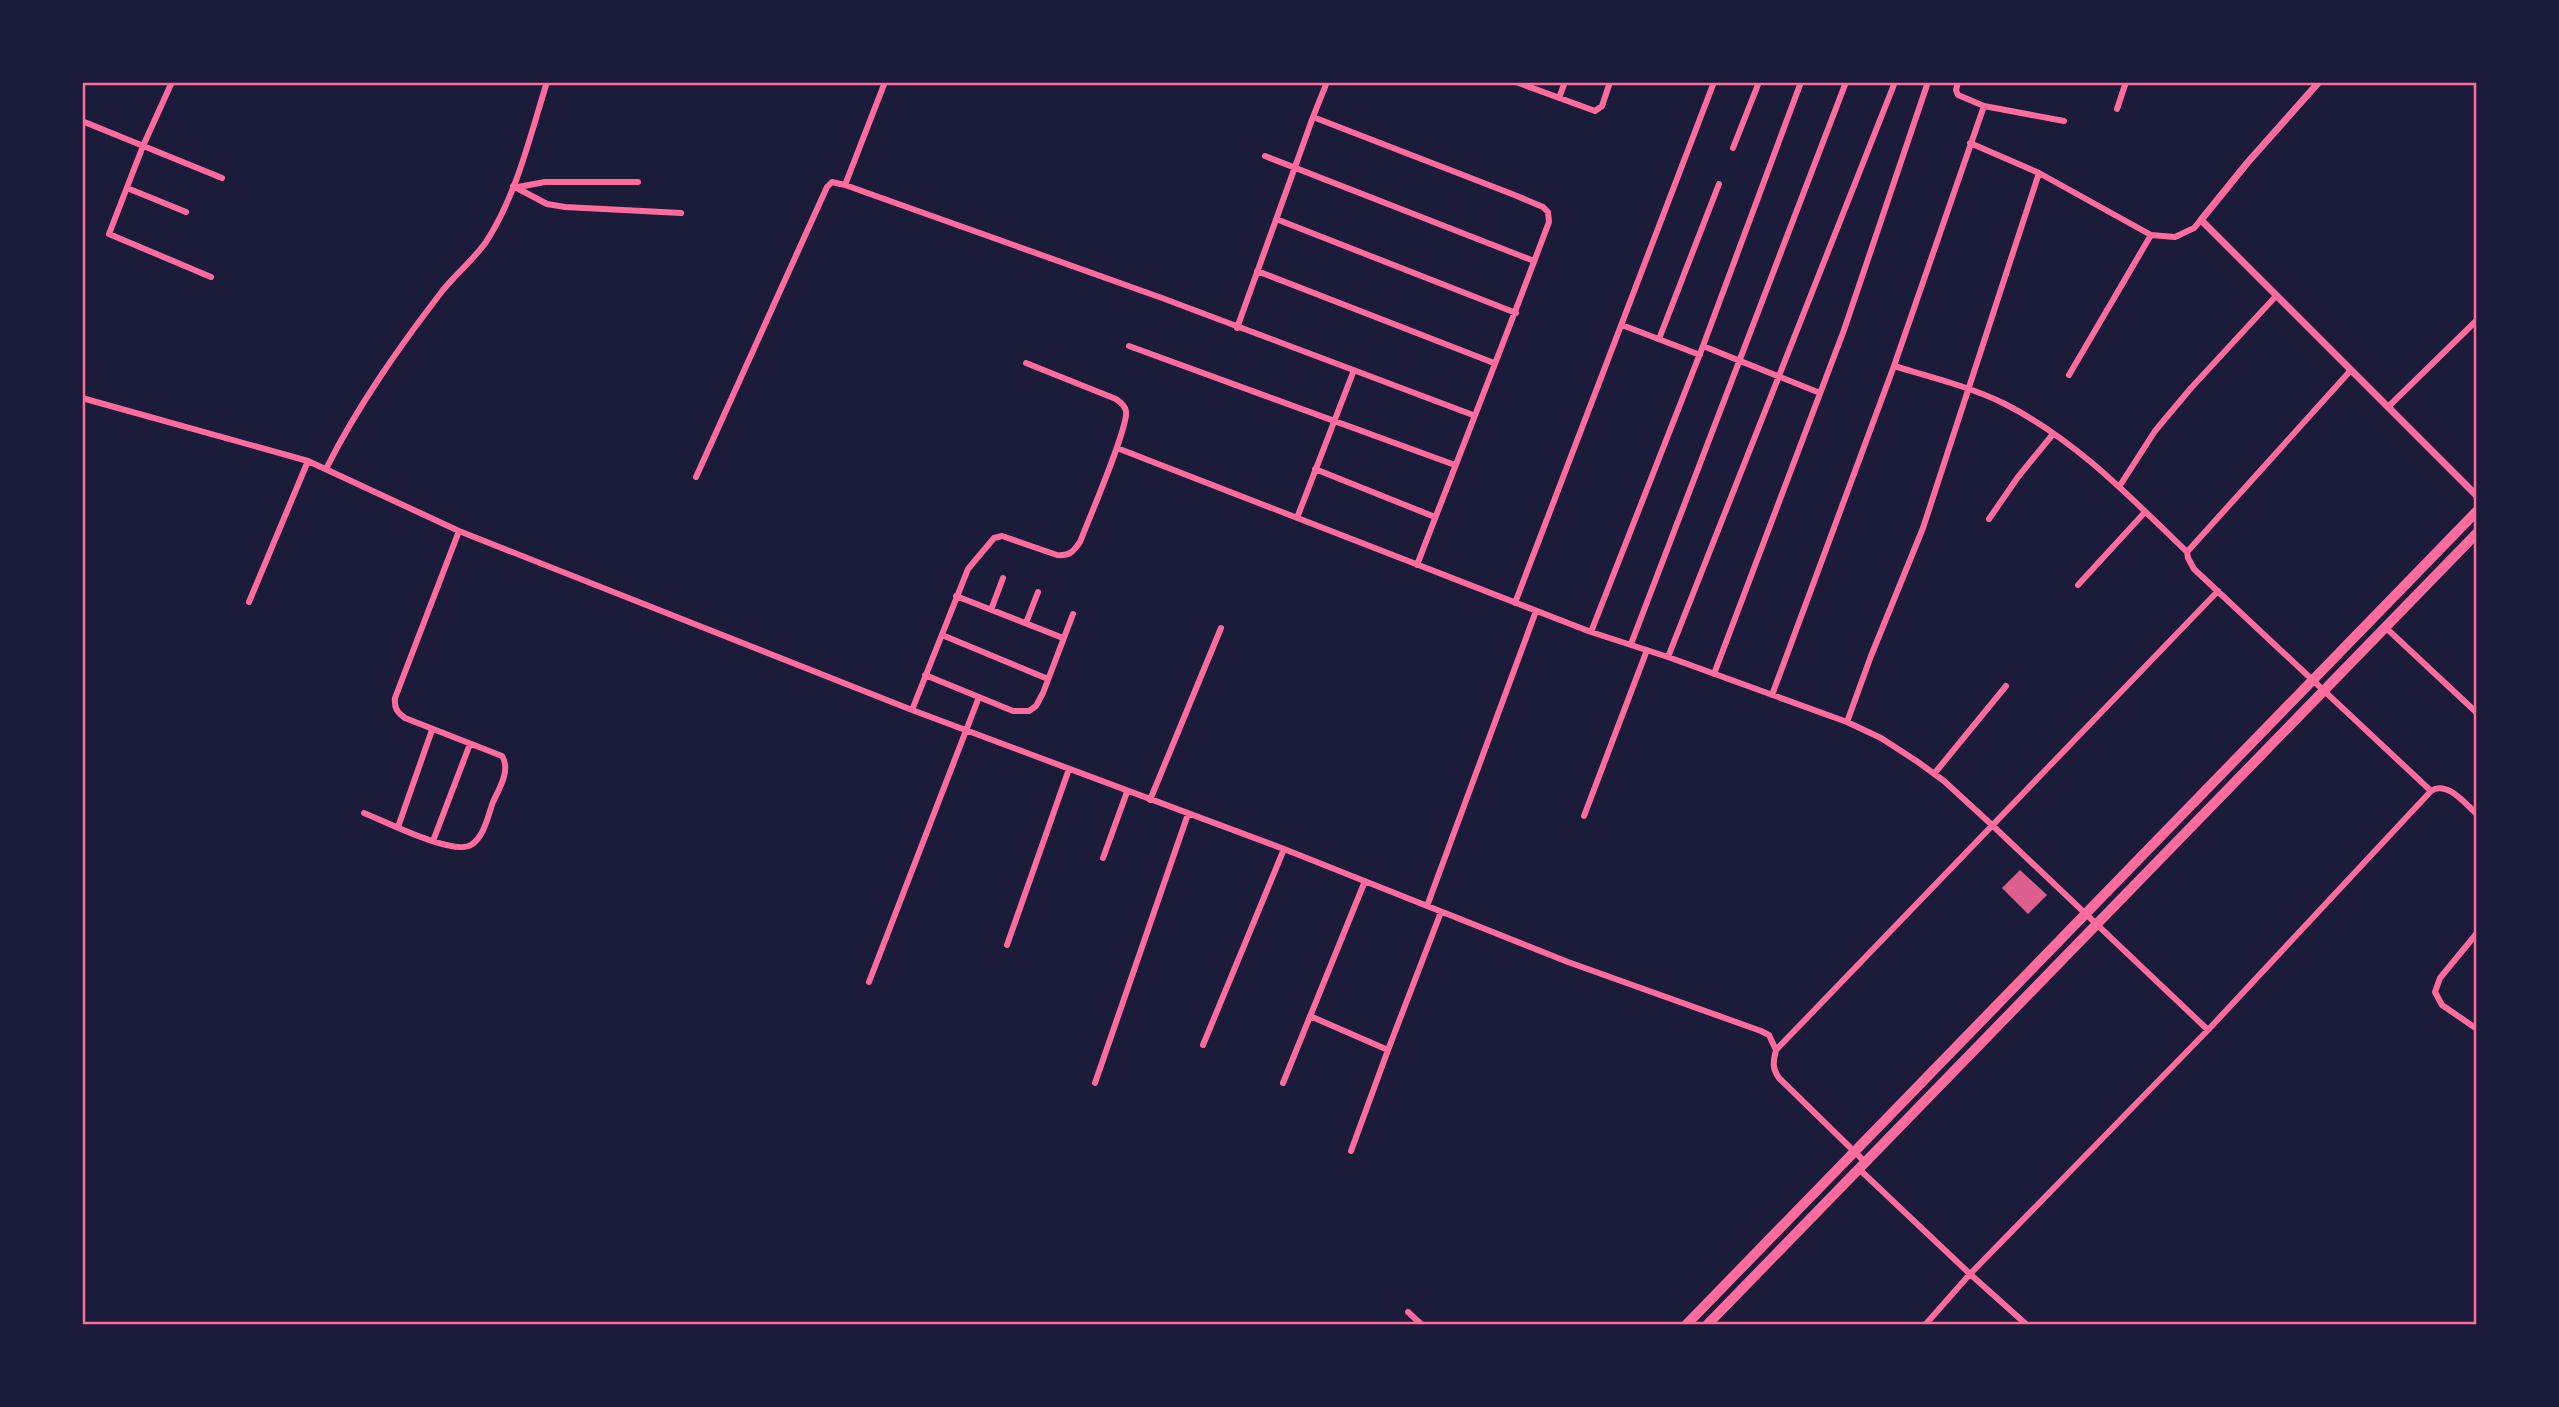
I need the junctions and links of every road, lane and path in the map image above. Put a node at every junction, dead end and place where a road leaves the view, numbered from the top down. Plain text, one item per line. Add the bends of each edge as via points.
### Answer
1 (172, 82) edge
2 (547, 82) edge
3 (885, 82) edge
4 (1327, 82) edge
5 (1565, 82) edge
6 (1610, 82) edge
7 (1714, 82) edge
8 (1759, 82) edge
9 (1801, 82) edge
10 (1846, 82) edge
11 (1895, 82) edge
12 (1928, 82) edge
13 (1958, 82) edge
14 (2126, 82) edge
15 (2319, 82) edge
16 (1519, 83) edge
17 (1559, 98) junction
18 (1984, 106) junction
19 (2117, 109) dead end
20 (1313, 117) junction
21 (82, 121) edge
22 (2064, 121) dead end
23 (1970, 143) junction
24 (143, 146) junction
25 (1733, 148) dead end
26 (1265, 156) dead end
27 (1295, 168) junction
28 (2039, 173) junction
29 (222, 178) dead end
30 (638, 182) dead end
31 (1719, 184) dead end
32 (845, 185) junction
33 (515, 186) junction
34 (127, 188) junction
35 (186, 212) dead end
36 (681, 213) dead end
37 (1276, 219) junction
38 (2201, 220) junction
39 (2151, 235) junction
40 (1534, 261) junction
41 (1257, 271) junction
42 (211, 277) dead end
43 (2276, 296) junction
44 (1516, 313) junction
45 (2477, 320) edge
46 (1622, 325) junction
47 (1237, 328) junction
48 (1659, 339) junction
49 (1703, 345) junction
50 (1129, 346) dead end
51 (1700, 355) junction
52 (1741, 360) junction
53 (1026, 363) dead end
54 (1494, 363) junction
55 (1894, 366) junction
56 (1354, 370) junction
57 (2350, 370) junction
58 (2069, 374) dead end
59 (1781, 377) junction
60 (1969, 389) junction
61 (1820, 393) junction
62 (82, 398) edge
63 (2388, 407) junction
64 (1474, 415) junction
65 (1335, 421) junction
66 (2053, 434) junction
67 (1117, 448) junction
68 (308, 461) junction
69 (1455, 466) junction
70 (327, 469) junction
71 (1315, 469) junction
72 (696, 477) dead end
73 (2119, 487) junction
74 (2477, 496) edge
75 (2477, 511) edge
76 (2145, 512) junction
77 (1435, 517) junction
78 (1297, 519) junction
79 (1989, 519) dead end
80 (459, 531) junction
81 (2477, 533) edge
82 (2187, 552) junction
83 (1417, 565) junction
84 (1003, 578) dead end
85 (2077, 585) dead end
86 (2402, 589) junction
87 (2218, 591) junction
88 (1038, 592) dead end
89 (956, 596) junction
90 (2412, 599) junction
91 (249, 602) dead end
92 (1515, 603) junction
93 (991, 610) junction
94 (1535, 611) junction
95 (1073, 614) dead end
96 (1026, 623) junction
97 (2385, 627) junction
98 (1221, 628) dead end
99 (1591, 632) junction
100 (942, 635) junction
101 (1063, 638) junction
102 (1631, 644) junction
103 (1647, 650) junction
104 (1668, 657) junction
105 (1714, 674) junction
106 (925, 675) junction
107 (1048, 679) junction
108 (2313, 680) junction
109 (2006, 686) dead end
110 (2324, 690) junction
111 (1772, 695) junction
112 (979, 697) junction
113 (912, 710) junction
114 (2477, 713) edge
115 (1847, 722) junction
116 (968, 729) junction
117 (432, 730) junction
118 (470, 744) junction
119 (1069, 769) junction
120 (1934, 774) junction
121 (2209, 787) junction
122 (2431, 791) junction
123 (1127, 792) junction
124 (2220, 798) junction
125 (1150, 800) junction
126 (363, 813) dead end
127 (2477, 813) edge
128 (1188, 814) junction
129 (1584, 816) dead end
130 (1992, 825) junction
131 (398, 827) junction
132 (433, 841) junction
133 (1284, 849) junction
134 (1103, 858) dead end
135 (1365, 881) junction
136 (1427, 906) junction
137 (1441, 912) junction
138 (2086, 914) junction
139 (2097, 924) junction
140 (2477, 933) edge
141 (1007, 945) dead end
142 (869, 982) dead end
143 (1310, 1016) junction
144 (2477, 1029) edge
145 (2208, 1030) junction
146 (1203, 1045) dead end
147 (1388, 1050) junction
148 (1776, 1050) junction
149 (1095, 1083) dead end
150 (1283, 1083) dead end
151 (1352, 1151) dead end
152 (1855, 1152) junction
153 (1862, 1166) junction
154 (1970, 1275) junction
155 (1408, 1312) dead end
156 (1422, 1325) edge
157 (1686, 1325) edge
158 (1707, 1325) edge
159 (1925, 1325) edge
160 (2027, 1325) edge

1 - 24 street
2 - 33 street
3 - 32 street
4 - 20 street
5 - 17 street
6 - 17 street via 1602,106 1595,111
7 - 46 street
8 - 25 street
9 - 49 street
10 - 52 street
11 - 59 street
12 - 61 street
13 - 18 street via 1958,95
14 - 19 street
15 - 38 street
16 - 17 street
18 - 22 street
18 - 23 street
20 - 27 street
20 - 40 street via 1543,207 1550,218
21 - 24 street
23 - 28 street
23 - 55 street
24 - 29 street
24 - 34 street
26 - 27 street
27 - 37 street
27 - 40 street
28 - 39 street
28 - 60 street
30 - 33 street
31 - 48 street
32 - 47 street
32 - 72 street via 832,182 827,187
33 - 36 street via 547,204 565,207
33 - 70 street via 485,243 417,324 351,422
34 - 35 street
34 - 42 street via 109,234
37 - 41 street
37 - 44 street
38 - 39 street via 2175,237
38 - 43 street
39 - 58 street
40 - 44 street
41 - 47 street
41 - 54 street
43 - 57 street
43 - 73 street via 2183,397
44 - 54 street
45 - 63 street
46 - 48 street
46 - 92 street
47 - 56 street
48 - 51 street
49 - 51 street
49 - 52 street
50 - 65 street
51 - 99 street
52 - 59 street
52 - 102 street
53 - 67 street via 1123,404 1126,419
54 - 64 street
55 - 60 street
55 - 111 street
56 - 64 street
56 - 65 street
57 - 63 street
57 - 82 street
59 - 61 street
59 - 104 street
60 - 66 street via 2004,403
60 - 115 street via 1923,528
61 - 105 street
62 - 68 street
63 - 74 street
64 - 69 street
65 - 69 street
65 - 71 street
66 - 73 street
66 - 79 street
67 - 78 street
67 - 89 street via 1073,552 1057,555 994,538 968,569
68 - 70 street
68 - 91 street
69 - 77 street
70 - 80 street
71 - 77 street
71 - 78 street
73 - 76 street
75 - 86 highway
76 - 82 street
76 - 85 street
77 - 83 street
78 - 83 street
80 - 113 street
80 - 117 street via 394,706 398,714
81 - 90 highway
82 - 87 street via 2194,569
83 - 92 street
84 - 93 street
86 - 90 highway
86 - 108 highway
87 - 108 street
87 - 130 street
88 - 96 street
89 - 93 street
89 - 100 street
90 - 97 highway
92 - 94 street
93 - 96 street
94 - 99 street
94 - 136 street
95 - 101 street
96 - 101 street
97 - 110 highway
97 - 114 street
98 - 125 street
99 - 102 street
100 - 106 street
100 - 107 street
101 - 107 street
102 - 103 street
103 - 104 street
103 - 129 street
104 - 105 street
105 - 111 street
106 - 112 street
106 - 113 street
107 - 112 street via 1029,711 1013,711
108 - 110 street
108 - 121 highway
109 - 120 street
110 - 122 street
110 - 124 highway
111 - 115 street
112 - 116 street
113 - 116 street
115 - 120 street via 1881,738
116 - 119 street
116 - 142 street
117 - 118 street
117 - 131 street
118 - 132 street
118 - 132 street via 502,757 506,766 503,777 479,838 471,845 452,848
119 - 123 street
119 - 141 street
120 - 130 street
121 - 124 highway
121 - 138 highway
122 - 127 street via 2445,788
122 - 145 street
123 - 125 street
123 - 134 street
124 - 139 highway
125 - 128 street
126 - 131 street
128 - 133 street
128 - 149 street
130 - 138 street
130 - 148 street
131 - 132 street
133 - 135 street
133 - 146 street
135 - 136 street
135 - 143 street
136 - 137 street
137 - 147 street
137 - 148 street via 1761,1031 1769,1035
138 - 139 street
138 - 152 highway
139 - 145 street
139 - 153 highway
140 - 144 street via 2434,992 2442,1005
143 - 147 street
143 - 150 street
145 - 154 street
147 - 151 street
148 - 152 street via 1773,1063 1779,1078
152 - 153 street
152 - 157 highway
153 - 154 street
153 - 158 highway
154 - 159 street
154 - 160 street
155 - 156 street

